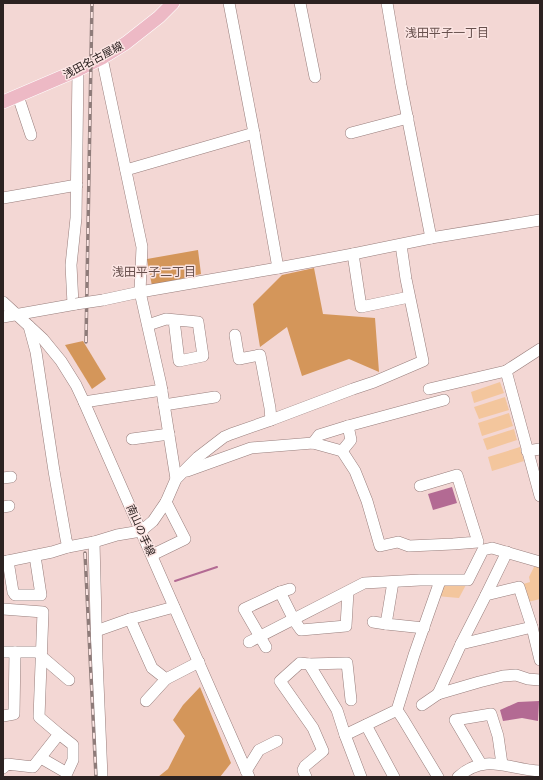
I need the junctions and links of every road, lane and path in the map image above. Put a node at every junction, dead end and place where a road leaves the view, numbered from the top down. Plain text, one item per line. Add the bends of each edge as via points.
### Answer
1 (173, 3) edge
2 (229, 3) edge
3 (300, 3) edge
4 (387, 3) edge
5 (102, 58) junction
6 (78, 70) junction
7 (314, 77) dead end
8 (18, 96) junction
9 (3, 102) edge
10 (408, 118) junction
11 (254, 132) junction
12 (351, 133) dead end
13 (31, 135) dead end
14 (126, 170) junction
15 (77, 185) junction
16 (3, 198) edge
17 (540, 220) edge
18 (431, 238) junction
19 (401, 245) junction
20 (352, 254) junction
21 (278, 268) junction
22 (140, 292) junction
23 (409, 297) junction
24 (3, 302) edge
25 (74, 304) junction
26 (17, 315) junction
27 (3, 317) edge
28 (174, 320) dead end
29 (148, 325) junction
30 (29, 326) junction
31 (235, 335) dead end
32 (540, 350) edge
33 (506, 370) junction
34 (430, 389) dead end
35 (162, 390) junction
36 (215, 397) dead end
37 (444, 400) dead end
38 (84, 402) junction
39 (164, 405) junction
40 (271, 420) junction
41 (348, 426) junction
42 (169, 434) junction
43 (132, 439) dead end
44 (313, 443) junction
45 (540, 449) edge
46 (342, 451) junction
47 (527, 451) junction
48 (180, 475) junction
49 (420, 486) dead end
50 (540, 496) edge
51 (166, 502) junction
52 (141, 531) junction
53 (94, 542) junction
54 (68, 547) junction
55 (507, 552) junction
56 (152, 555) junction
57 (35, 556) junction
58 (5, 562) edge
59 (540, 562) edge
60 (440, 581) junction
61 (393, 582) junction
62 (348, 592) junction
63 (486, 595) junction
64 (174, 607) junction
65 (3, 608) edge
66 (130, 619) junction
67 (294, 620) junction
68 (373, 622) dead end
69 (386, 624) junction
70 (532, 627) junction
71 (424, 628) junction
72 (96, 631) junction
73 (260, 637) junction
74 (249, 642) dead end
75 (461, 644) junction
76 (266, 647) dead end
77 (3, 652) edge
78 (15, 652) junction
79 (41, 654) junction
80 (540, 660) edge
81 (199, 662) junction
82 (309, 664) junction
83 (166, 679) junction
84 (69, 680) dead end
85 (540, 680) edge
86 (438, 694) junction
87 (351, 700) dead end
88 (146, 701) dead end
89 (422, 705) dead end
90 (396, 710) junction
91 (3, 716) edge
92 (366, 725) junction
93 (59, 734) junction
94 (345, 735) junction
95 (277, 741) dead end
96 (41, 758) junction
97 (481, 764) junction
98 (502, 764) junction
99 (3, 768) edge
100 (532, 773) edge
101 (247, 775) edge
102 (462, 776) edge
103 (102, 777) edge
104 (306, 777) edge
105 (361, 777) edge
106 (394, 777) edge
107 (438, 777) edge

1 - 5 main road, 浅田名古屋線 via 126,43
2 - 11 street
3 - 7 street
4 - 10 street
5 - 6 main road, 浅田名古屋線
5 - 14 street
6 - 8 main road, 浅田名古屋線
6 - 15 street
8 - 9 main road, 浅田名古屋線
8 - 13 street
10 - 12 street
10 - 18 street
11 - 14 street
11 - 21 street
14 - 22 street via 142,247
15 - 16 street
15 - 25 street via 71,265
17 - 18 street
18 - 19 street
19 - 20 street
19 - 23 street
20 - 21 street
20 - 23 street via 361,307
21 - 22 street
22 - 25 street, bridge
22 - 29 street
23 - 40 street via 422,361 374,382
24 - 26 street, 南山の手線
25 - 26 street
26 - 27 street
26 - 30 street, 南山の手線
28 - 29 street via 166,319
29 - 35 street
30 - 38 street, 南山の手線 via 60,361
30 - 54 street via 36,352
31 - 40 street via 239,359 260,355
32 - 33 street
33 - 34 street
33 - 47 street
35 - 38 street
35 - 39 street
36 - 39 street
37 - 41 street
38 - 52 street, 南山の手線
39 - 42 street
40 - 48 street via 224,437
41 - 44 street via 319,435
41 - 46 street via 351,440
42 - 43 street
42 - 48 street
44 - 46 street
44 - 48 street via 250,448
45 - 47 street
46 - 49 street via 355,471 380,546 398,542 409,546 478,542 457,475
47 - 50 street
48 - 51 street
51 - 52 street via 153,521
51 - 56 street via 185,539
52 - 53 street
52 - 56 street, 南山の手線
53 - 54 street
53 - 72 street
54 - 57 street
55 - 59 street
55 - 60 street via 492,548 483,550 468,580
55 - 63 street
56 - 64 street, 南山の手線
57 - 58 street
57 - 58 street via 41,595 15,595
60 - 61 street
60 - 71 street
61 - 62 street via 364,583
61 - 69 street
62 - 67 street
62 - 67 street via 346,626 301,630
63 - 70 street via 519,587
63 - 75 street
64 - 66 street
64 - 81 street, 南山の手線
65 - 79 street via 43,612
66 - 72 street
66 - 83 street via 152,668
67 - 73 street
67 - 73 street via 285,591 244,609
68 - 69 street
69 - 71 street
70 - 75 street
70 - 80 street
71 - 90 street
72 - 103 street
73 - 74 street
73 - 76 street
75 - 86 street
77 - 78 street
78 - 79 street
78 - 91 street via 14,714
79 - 84 street
79 - 93 street via 39,717
81 - 83 street
81 - 101 street, 南山の手線
82 - 87 street via 347,663
82 - 94 street via 337,710
82 - 104 street via 300,664 280,681 313,728 323,751 305,766 303,770
83 - 88 street
85 - 86 street via 516,675 504,676
86 - 89 street
90 - 92 street
90 - 107 street
92 - 94 street
92 - 106 street
93 - 96 street
93 - 96 street via 73,745 73,760 67,773
94 - 105 street
95 - 101 street via 259,750
96 - 99 street via 33,767 7,764
97 - 98 street
97 - 98 street via 455,720 491,714 498,736
97 - 102 street
98 - 100 street

